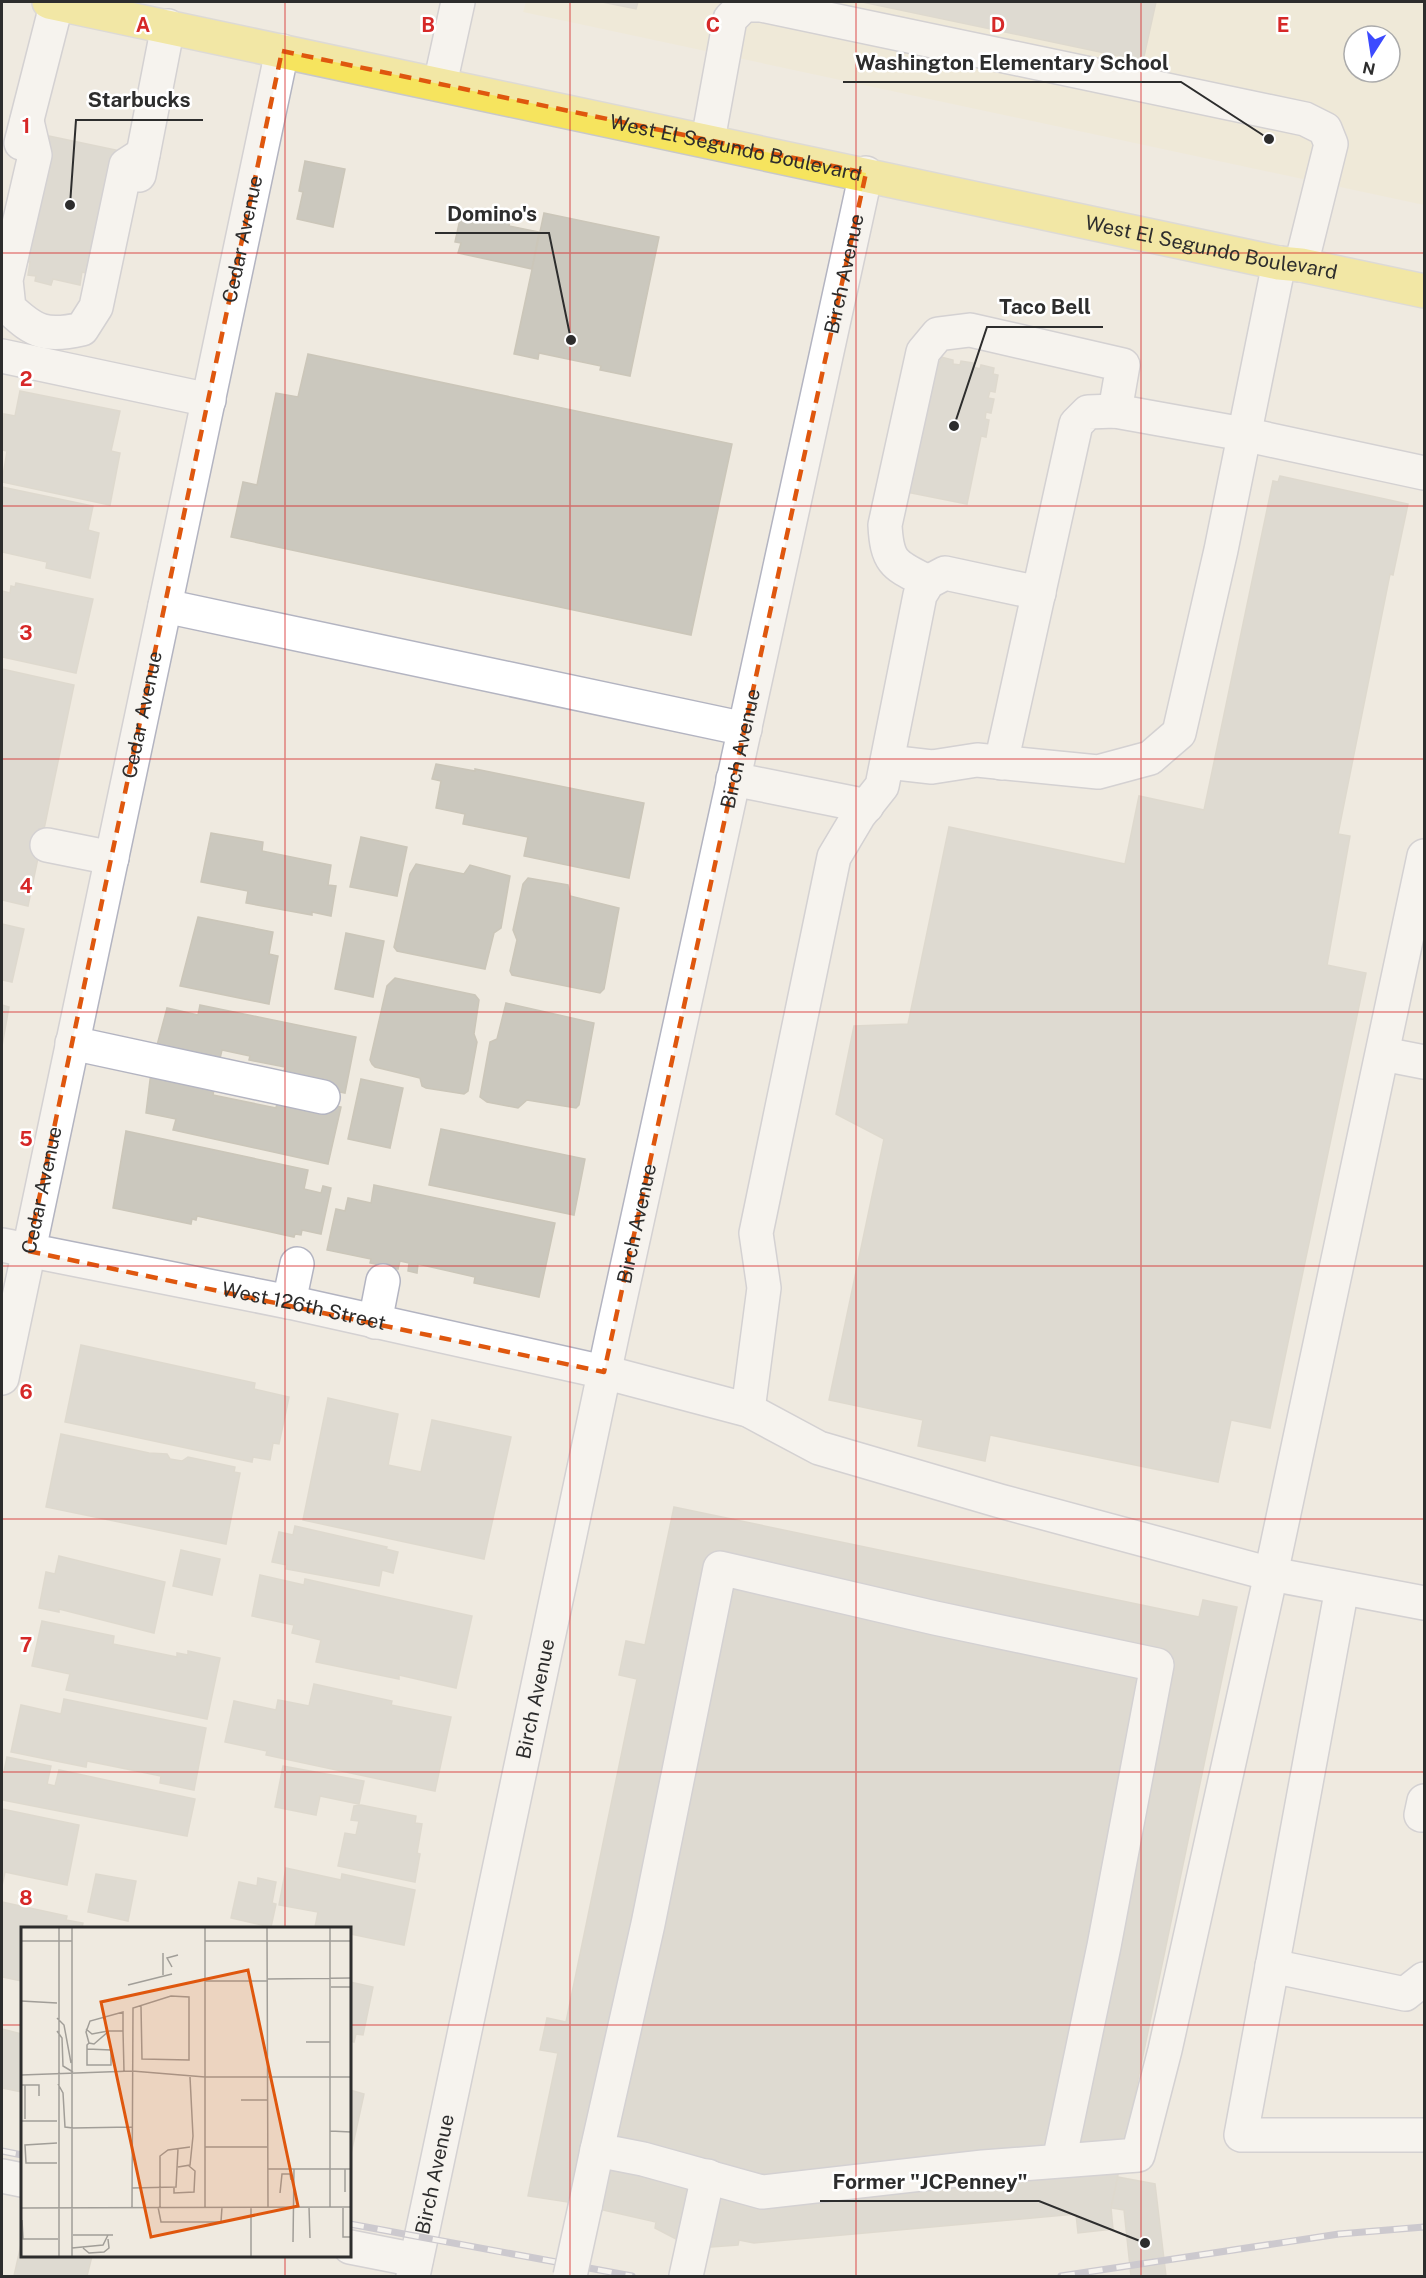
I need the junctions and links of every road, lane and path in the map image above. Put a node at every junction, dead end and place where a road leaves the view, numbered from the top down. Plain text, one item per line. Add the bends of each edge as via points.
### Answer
1 (54, 2) edge
2 (458, 2) edge
3 (168, 26) junction
4 (282, 51) junction
5 (440, 84) junction
6 (27, 121) junction
7 (708, 140) junction
8 (143, 154) junction
9 (866, 173) junction
10 (2, 220) edge
11 (1290, 264) junction
12 (1425, 291) edge
13 (108, 330) dead end
14 (2, 356) edge
15 (209, 400) junction
16 (1115, 411) junction
17 (1243, 434) junction
18 (1425, 473) edge
19 (928, 582) junction
20 (1039, 593) junction
21 (165, 606) junction
22 (745, 729) junction
23 (888, 762) junction
24 (1001, 763) junction
25 (734, 779) junction
26 (867, 806) junction
27 (47, 845) dead end
28 (1425, 856) edge
29 (112, 858) junction
30 (72, 1043) junction
31 (1383, 1054) junction
32 (1425, 1062) edge
33 (323, 1097) dead end
34 (15, 1248) edge
35 (297, 1264) dead end
36 (383, 1281) dead end
37 (289, 1302) junction
38 (375, 1322) junction
39 (604, 1372) junction
40 (2, 1378) edge
41 (748, 1410) junction
42 (1271, 1574) junction
43 (1342, 1588) junction
44 (1425, 1604) edge
45 (1425, 1801) edge
46 (1425, 1815) edge
47 (1272, 1966) junction
48 (1418, 1988) edge
49 (1425, 2135) edge
50 (597, 2150) junction
51 (1059, 2161) junction
52 (2, 2176) edge
53 (708, 2176) junction
54 (21, 2180) edge
55 (351, 2247) edge
56 (415, 2268) edge
57 (570, 2277) edge
58 (686, 2277) edge

1 - 3 main road, West El Segundo Boulevard
1 - 6 street
2 - 5 street
3 - 4 main road, West El Segundo Boulevard
3 - 8 street
4 - 5 main road, West El Segundo Boulevard
4 - 15 street, Cedar Avenue
5 - 7 main road, West El Segundo Boulevard
6 - 8 street via 35,155 6,280 9,308 28,327 58,334 82,329 96,307 126,165
6 - 10 street
7 - 9 main road, West El Segundo Boulevard
7 - 11 street via 730,19 744,6 761,5 1305,119 1324,129 1331,144
8 - 13 street
9 - 11 main road, West El Segundo Boulevard
9 - 22 street, Birch Avenue
11 - 12 main road, West El Segundo Boulevard
11 - 17 street
14 - 15 street
15 - 21 street, Cedar Avenue
16 - 17 street
16 - 19 street via 1123,364 970,330 938,334 923,352 885,525 886,551 899,568
16 - 20 street via 1089,412 1076,424
17 - 18 street
17 - 24 street via 1179,733 1150,758 1098,772
19 - 20 street via 945,573
19 - 23 street via 920,595
20 - 24 street
21 - 22 street
21 - 29 street, Cedar Avenue
22 - 25 street, Birch Avenue
23 - 24 street via 932,767 977,760
23 - 26 street via 882,786
25 - 26 street
25 - 39 street, Birch Avenue
26 - 41 street via 834,857 756,1233 764,1288
27 - 29 street
28 - 31 street
29 - 30 street, Cedar Avenue
30 - 33 street
30 - 34 street, Cedar Avenue
31 - 32 street
31 - 42 street
34 - 37 street, West 126th Street
34 - 40 street, Cedar Avenue
35 - 37 street
36 - 38 street
37 - 38 street, West 126th Street
38 - 39 street, West 126th Street
39 - 41 street, West 126th Street
39 - 56 street, Birch Avenue
41 - 42 street, West 126th Street via 819,1448
42 - 43 street, West 126th Street
42 - 51 street via 1138,2155
43 - 44 street, West 126th Street
43 - 47 street
45 - 46 street
47 - 48 street
47 - 49 street via 1240,2135
50 - 51 street via 648,1924 720,1568 1157,1665
50 - 53 street
50 - 57 street, bridge
51 - 53 street via 762,2192
52 - 54 street
53 - 58 street
55 - 56 street

